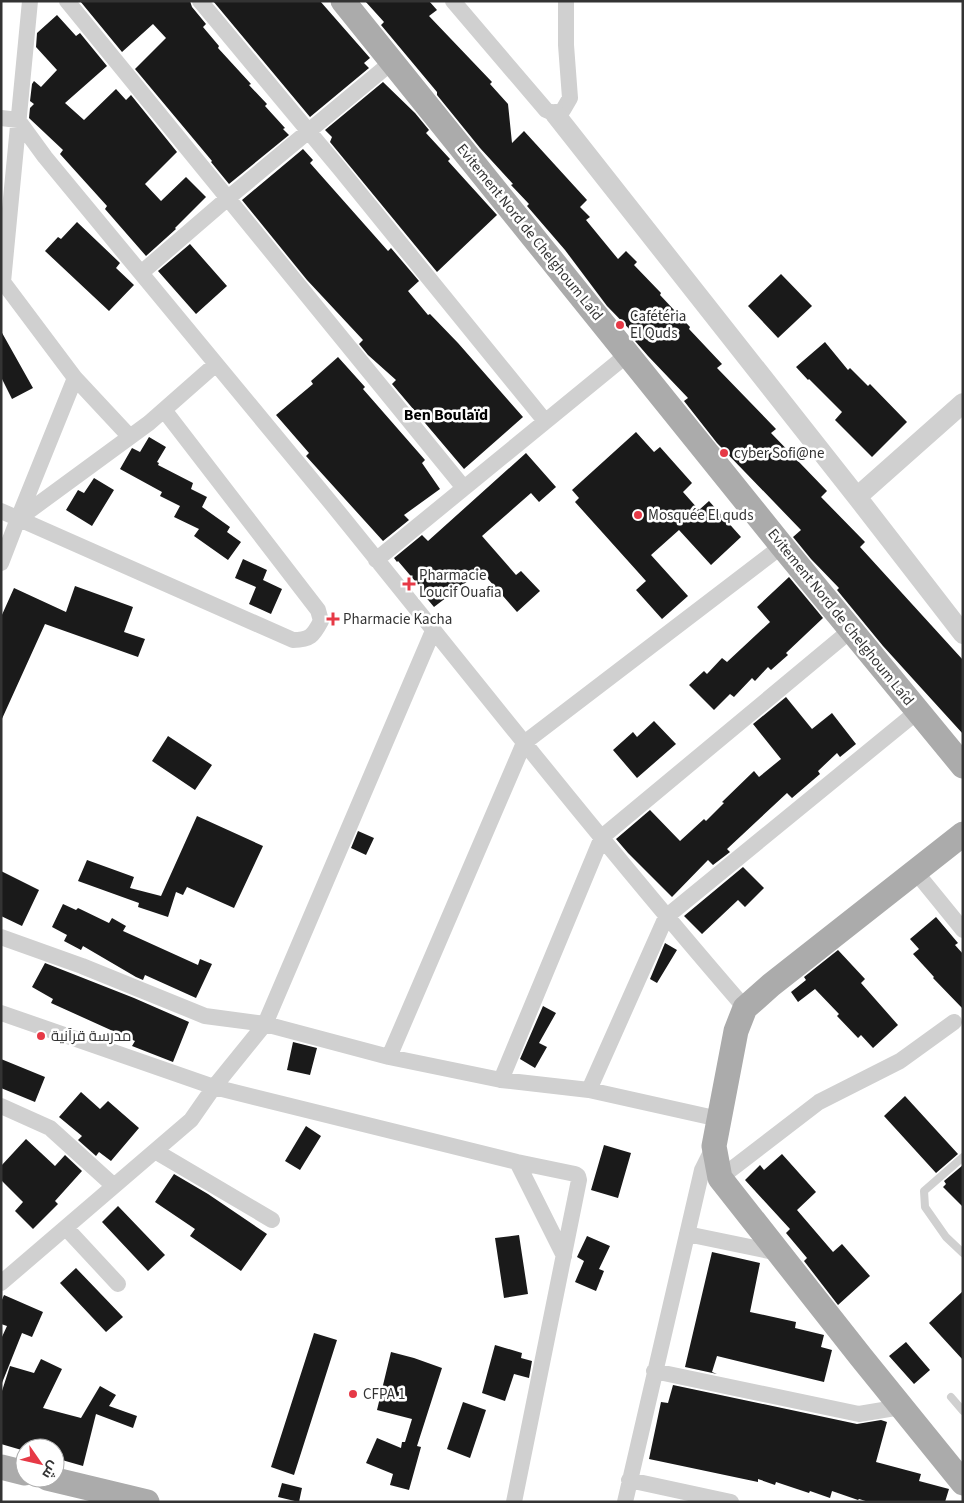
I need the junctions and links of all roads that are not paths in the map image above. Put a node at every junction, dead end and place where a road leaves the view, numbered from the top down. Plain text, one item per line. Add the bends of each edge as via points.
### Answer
1 (30, 1) edge
2 (67, 1) edge
3 (200, 1) edge
4 (343, 1) edge
5 (453, 1) edge
6 (566, 1) edge
7 (392, 62) junction
8 (555, 114) junction
9 (1, 118) edge
10 (18, 120) junction
11 (309, 132) junction
12 (228, 198) junction
13 (141, 273) junction
14 (628, 354) junction
15 (216, 364) junction
16 (75, 378) junction
17 (963, 404) edge
18 (164, 410) junction
19 (545, 421) junction
20 (130, 437) junction
21 (464, 488) junction
22 (857, 497) junction
23 (1, 511) edge
24 (18, 519) junction
25 (782, 546) junction
26 (376, 560) junction
27 (1, 564) edge
28 (851, 630) junction
29 (433, 631) junction
30 (963, 634) edge
31 (918, 711) junction
32 (524, 743) junction
33 (963, 766) edge
34 (963, 834) edge
35 (602, 837) junction
36 (915, 871) junction
37 (666, 916) junction
38 (963, 930) edge
39 (1, 938) edge
40 (745, 1008) junction
41 (2, 1017) edge
42 (954, 1022) dead end
43 (265, 1024) junction
44 (389, 1057) junction
45 (501, 1080) junction
46 (214, 1087) junction
47 (589, 1090) junction
48 (1, 1106) edge
49 (720, 1119) junction
50 (714, 1146) junction
51 (155, 1151) junction
52 (963, 1157) edge
53 (516, 1162) junction
54 (720, 1178) junction
55 (114, 1186) junction
56 (272, 1220) dead end
57 (66, 1228) junction
58 (687, 1234) junction
59 (963, 1253) edge
60 (779, 1254) junction
61 (564, 1256) junction
62 (1, 1283) edge
63 (118, 1284) dead end
64 (654, 1371) junction
65 (951, 1397) dead end
66 (901, 1407) junction
67 (963, 1411) edge
68 (1, 1467) edge
69 (15, 1470) edge
70 (629, 1480) junction
71 (65, 1483) edge
72 (963, 1483) edge
73 (147, 1502) edge
74 (514, 1502) edge
75 (625, 1502) edge
76 (731, 1502) edge

1 - 10 street
2 - 12 street
3 - 11 street
4 - 7 main road, Evitement Nord de Chelghoum Laîd
5 - 8 street via 546,110
6 - 8 street via 570,98 563,110
7 - 11 street
7 - 14 main road, Evitement Nord de Chelghoum Laîd
8 - 22 street
9 - 10 street
10 - 13 street
10 - 16 street via 3,282
11 - 12 street
11 - 19 street
12 - 13 street
12 - 21 street
13 - 15 street
14 - 19 street
14 - 25 main road, Evitement Nord de Chelghoum Laîd
15 - 18 street
15 - 26 street
16 - 20 street
16 - 24 street
17 - 22 street
18 - 20 street
18 - 24 street via 318,610 321,621 306,640 293,640
19 - 21 street
20 - 24 street
21 - 26 street
22 - 30 street
23 - 24 street
24 - 27 street
25 - 28 main road, Evitement Nord de Chelghoum Laîd
25 - 32 street
26 - 29 street
28 - 31 main road, Evitement Nord de Chelghoum Laîd
28 - 35 street
29 - 32 street
29 - 43 street
31 - 33 main road, Evitement Nord de Chelghoum Laîd
31 - 37 street
32 - 35 street
32 - 44 street
34 - 36 main road
35 - 37 street
35 - 45 street
36 - 38 street
36 - 40 main road
37 - 40 street
37 - 47 street
39 - 43 street via 82,966 205,1016
40 - 49 main road via 736,1031
41 - 46 street
42 - 54 street via 900,1061 819,1102
43 - 44 street
43 - 46 street
44 - 45 street
45 - 47 street
46 - 51 street via 191,1120
46 - 53 street
47 - 49 street
48 - 55 street via 50,1128
49 - 50 main road
50 - 54 main road
50 - 58 street via 702,1170
51 - 55 street
51 - 56 street
52 - 59 lane via 924,1191 925,1207 946,1237
53 - 61 street
53 - 61 street via 578,1176
54 - 60 main road
55 - 57 street
57 - 62 street
57 - 63 street
58 - 60 street
58 - 64 street
60 - 66 main road
61 - 74 street
64 - 66 street via 859,1414
64 - 70 street
65 - 67 lane
66 - 72 main road
68 - 69 main road
70 - 75 street
70 - 76 street
71 - 73 main road

